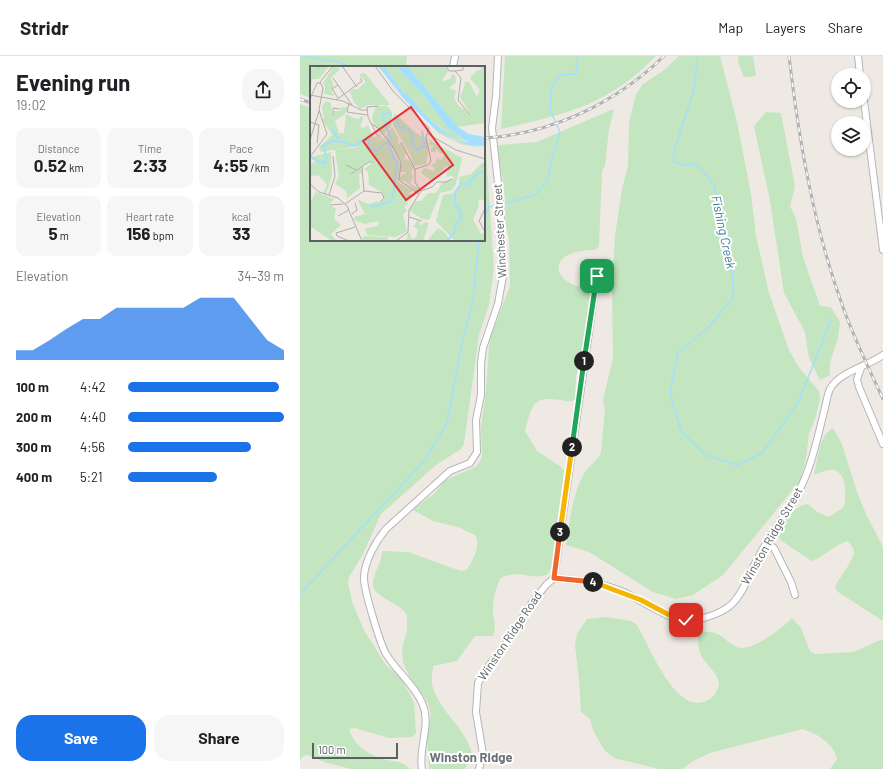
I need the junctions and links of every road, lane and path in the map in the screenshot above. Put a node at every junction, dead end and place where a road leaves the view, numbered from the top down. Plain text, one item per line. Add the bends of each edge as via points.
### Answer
1 (455, 56) edge
2 (498, 56) edge
3 (858, 56) edge
4 (453, 66) edge
5 (859, 68) edge
6 (865, 108) edge
7 (883, 250) edge
8 (597, 276) dead end
9 (883, 355) edge
10 (861, 368) junction
11 (883, 444) edge
12 (766, 543) junction
13 (554, 578) junction
14 (795, 595) dead end
15 (422, 769) edge
16 (479, 769) edge

1 - 4 street
2 - 15 street, Winchester Street via 492,128 500,201 502,287 483,348 481,395 476,420 477,452 470,463 450,470 377,539 364,578 387,654 423,704 426,721 420,753
3 - 5 street
6 - 7 street
8 - 13 street
9 - 10 street, Winston Ridge Street
10 - 11 street via 857,379 859,387
10 - 12 street, Winston Ridge Street via 843,375 830,389 809,468 800,491
12 - 13 street, Winston Ridge Street via 737,599 715,614 698,619 675,618 602,584
12 - 14 street via 774,548
13 - 16 street, Winston Ridge Road via 531,604 478,683 476,712 483,754

